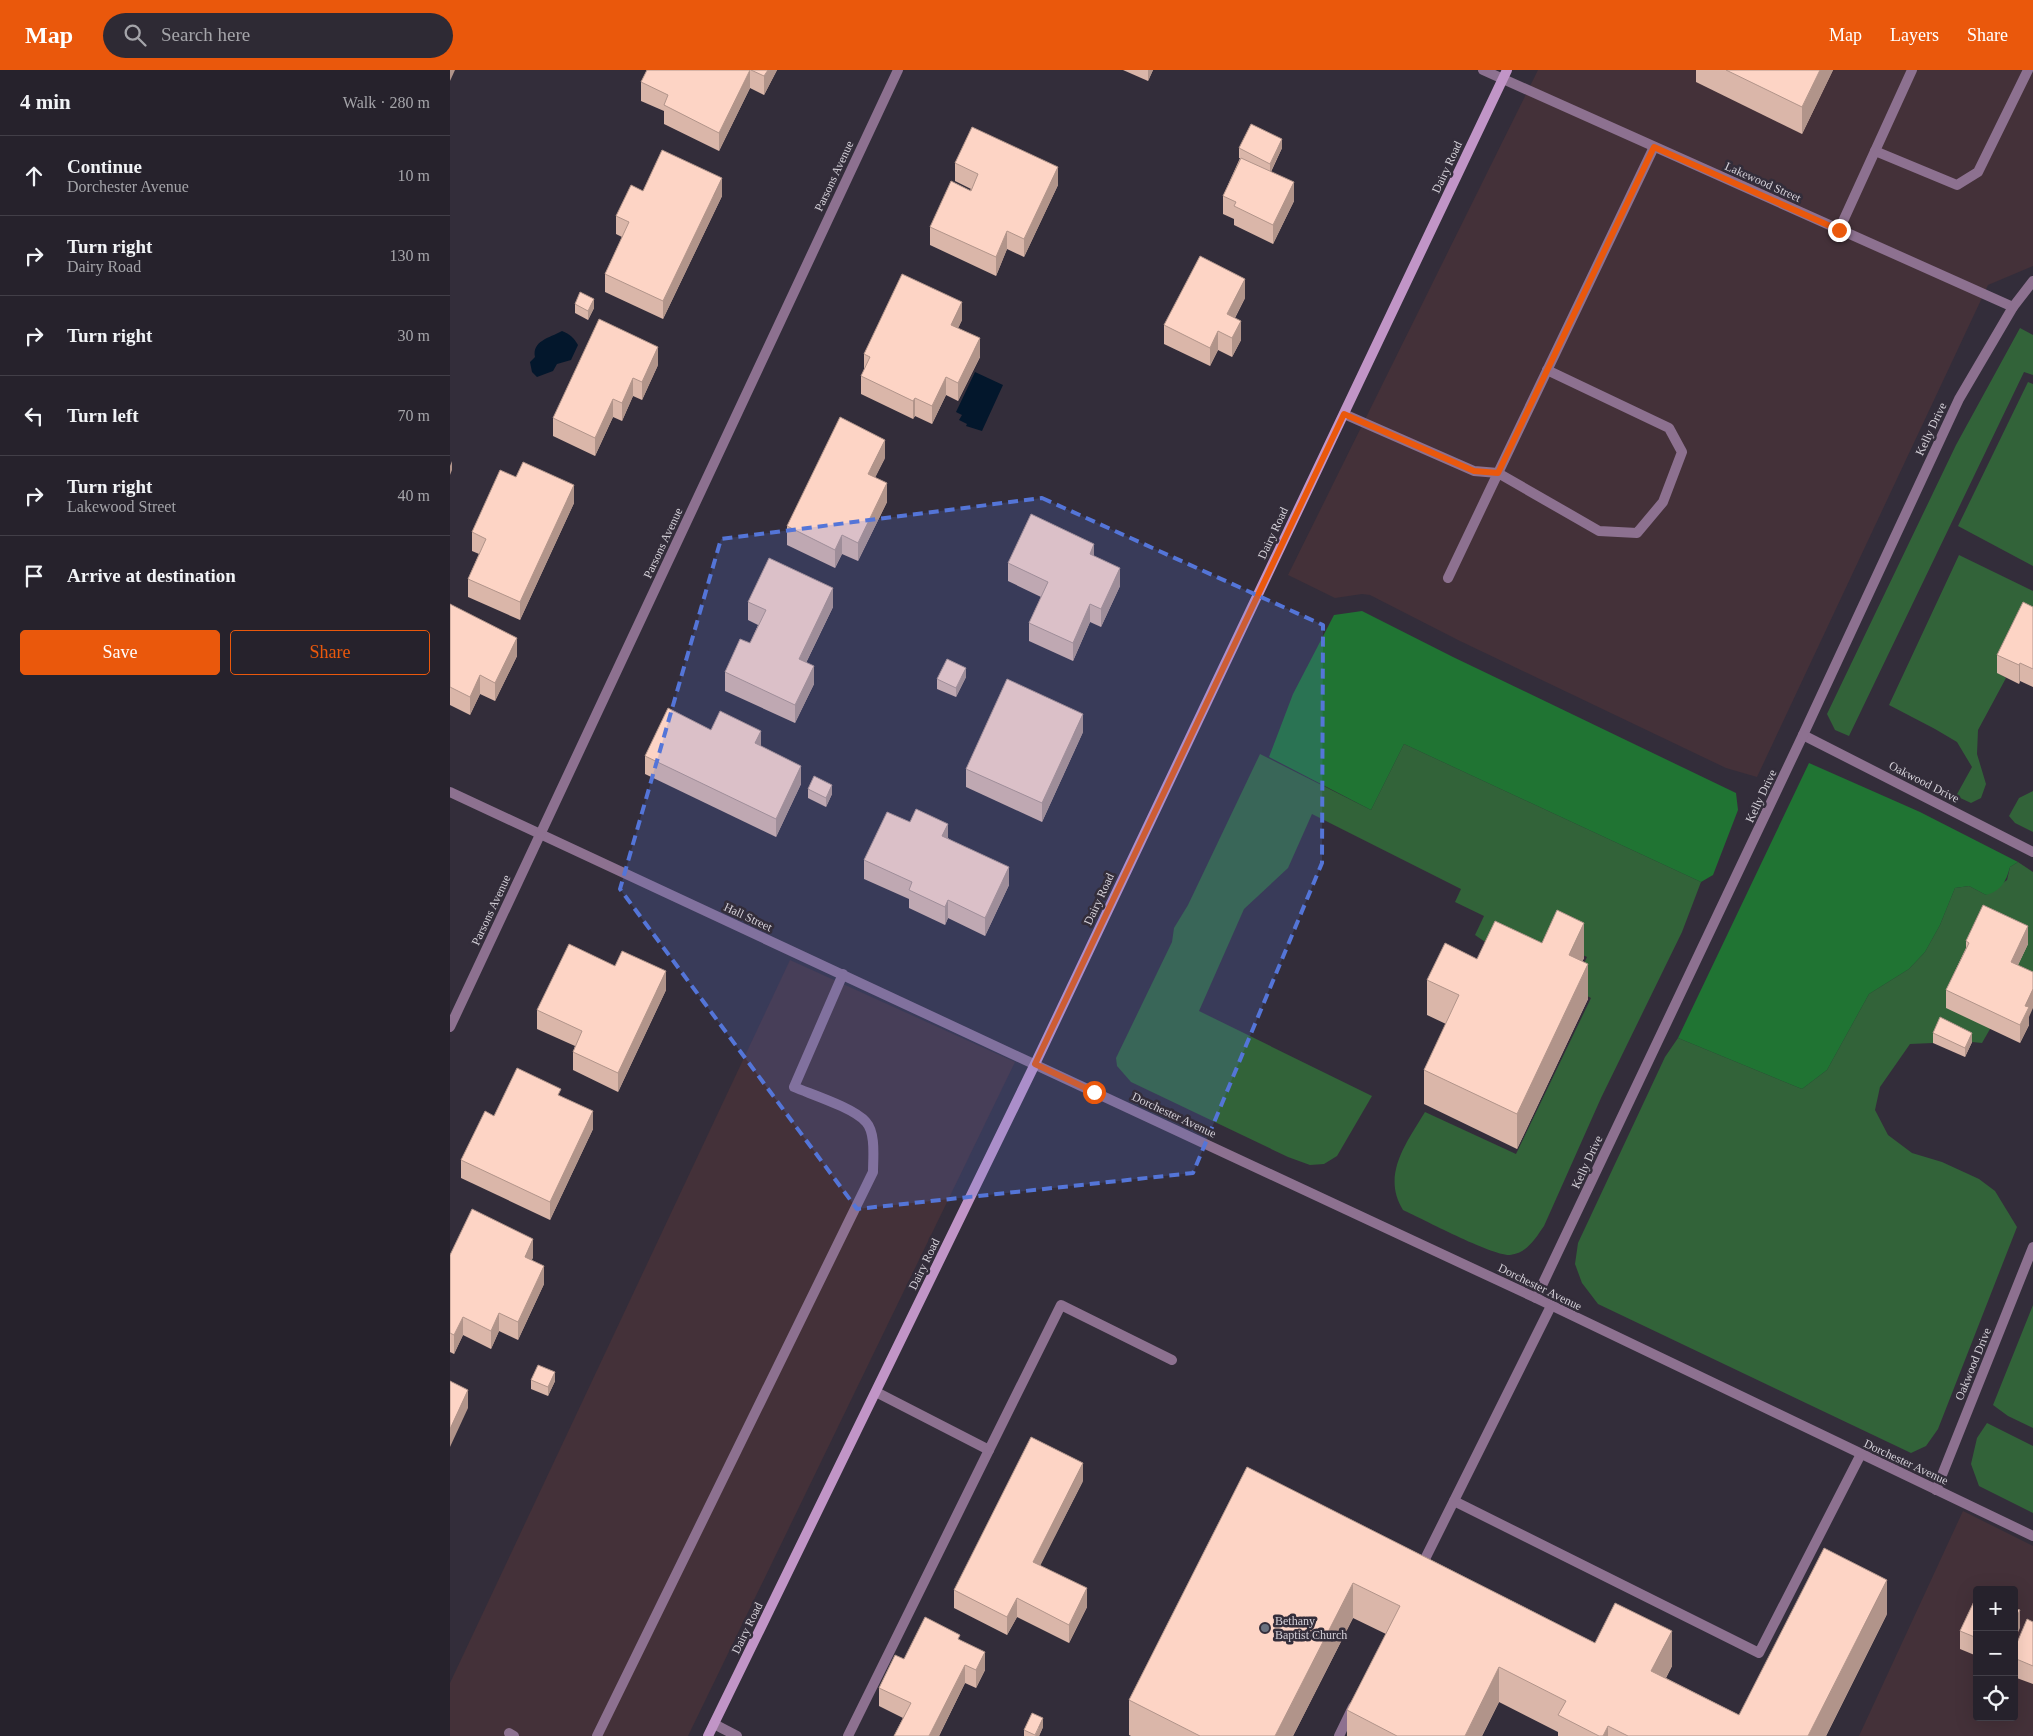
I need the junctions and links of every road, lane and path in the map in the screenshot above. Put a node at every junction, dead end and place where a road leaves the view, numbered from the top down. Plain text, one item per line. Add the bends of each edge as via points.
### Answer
1 (898, 70) edge
2 (1483, 70) edge
3 (1912, 70) edge
4 (2028, 70) edge
5 (1505, 75) edge
6 (1654, 147) junction
7 (1875, 151) junction
8 (1839, 230) junction
9 (2033, 280) edge
10 (2013, 307) junction
11 (1547, 370) junction
12 (1344, 414) junction
13 (1498, 473) junction
14 (1448, 578) dead end
15 (1803, 735) junction
16 (450, 792) edge
17 (540, 834) junction
18 (2033, 852) edge
19 (843, 974) junction
20 (450, 1027) edge
21 (1035, 1064) junction
22 (2033, 1247) edge
23 (1536, 1298) junction
24 (1551, 1306) junction
25 (1172, 1360) dead end
26 (876, 1392) junction
27 (990, 1450) junction
28 (1861, 1454) junction
29 (1936, 1490) junction
30 (1454, 1502) junction
31 (2033, 1536) edge
32 (1416, 1578) edge
33 (1359, 1694) edge
34 (714, 1724) junction
35 (597, 1736) edge
36 (708, 1736) edge
37 (737, 1736) edge
38 (848, 1736) edge
39 (1339, 1736) edge

1 - 17 street, Parsons Avenue
2 - 5 street, Lakewood Street
3 - 7 street
4 - 7 street via 1978,172 1957,185
5 - 6 street, Lakewood Street
5 - 12 street, Dairy Road
6 - 8 street, Lakewood Street
6 - 11 street
7 - 8 street
8 - 10 street, Lakewood Street
9 - 10 street, Kelly Drive
10 - 15 street, Kelly Drive via 1959,399
11 - 13 street
11 - 13 street via 1670,428 1682,452 1663,502 1637,533 1599,531
12 - 13 street via 1474,471
12 - 21 street, Dairy Road
13 - 14 street
15 - 18 street, Oakwood Drive
15 - 23 street, Kelly Drive
16 - 17 street, Hall Street
17 - 19 street, Hall Street
17 - 20 street, Parsons Avenue
19 - 21 street, Hall Street
19 - 35 street via 794,1088 851,1111 867,1122 874,1147 872,1172
21 - 23 street, Dorchester Avenue
21 - 26 street, Dairy Road
22 - 29 street, Oakwood Drive
23 - 24 street, Dorchester Avenue
24 - 28 street, Dorchester Avenue
24 - 30 street
25 - 27 street via 1061,1305
26 - 27 street
26 - 34 street, Dairy Road
27 - 38 street
28 - 29 street, Dorchester Avenue
28 - 30 street via 1759,1653
29 - 31 street, Dorchester Avenue
30 - 32 street
33 - 39 street
34 - 36 street, Dairy Road
34 - 37 street

